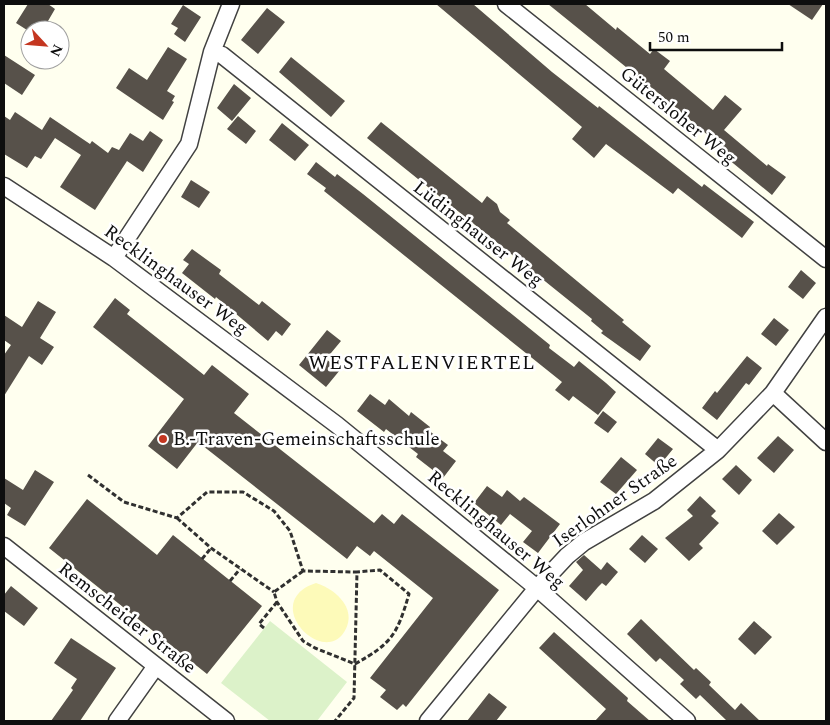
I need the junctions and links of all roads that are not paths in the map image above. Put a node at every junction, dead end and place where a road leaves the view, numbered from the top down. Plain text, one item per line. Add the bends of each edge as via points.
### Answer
1 (231, 4) edge
2 (506, 4) edge
3 (212, 52) junction
4 (4, 186) edge
5 (114, 258) junction
6 (826, 259) edge
7 (826, 317) edge
8 (773, 393) junction
9 (826, 442) edge
10 (718, 450) junction
11 (4, 546) edge
12 (537, 588) junction
13 (156, 666) junction
14 (117, 721) edge
15 (226, 721) edge
16 (428, 721) edge
17 (688, 721) edge

1 - 3 street
2 - 6 street, Gütersloher Weg
3 - 5 street via 189,144
3 - 10 street, Lüdinghauser Weg via 222,55
4 - 5 street, Recklinghauser Weg
5 - 12 street, Recklinghauser Weg via 337,425
7 - 8 street, Iserlohner Straße
8 - 9 street
8 - 10 street, Iserlohner Straße
10 - 12 street, Iserlohner Straße via 654,501 584,542
11 - 13 street, Remscheider Straße
12 - 16 street, Iserlohner Straße
12 - 17 street, Recklinghauser Weg
13 - 14 street
13 - 15 street, Remscheider Straße

